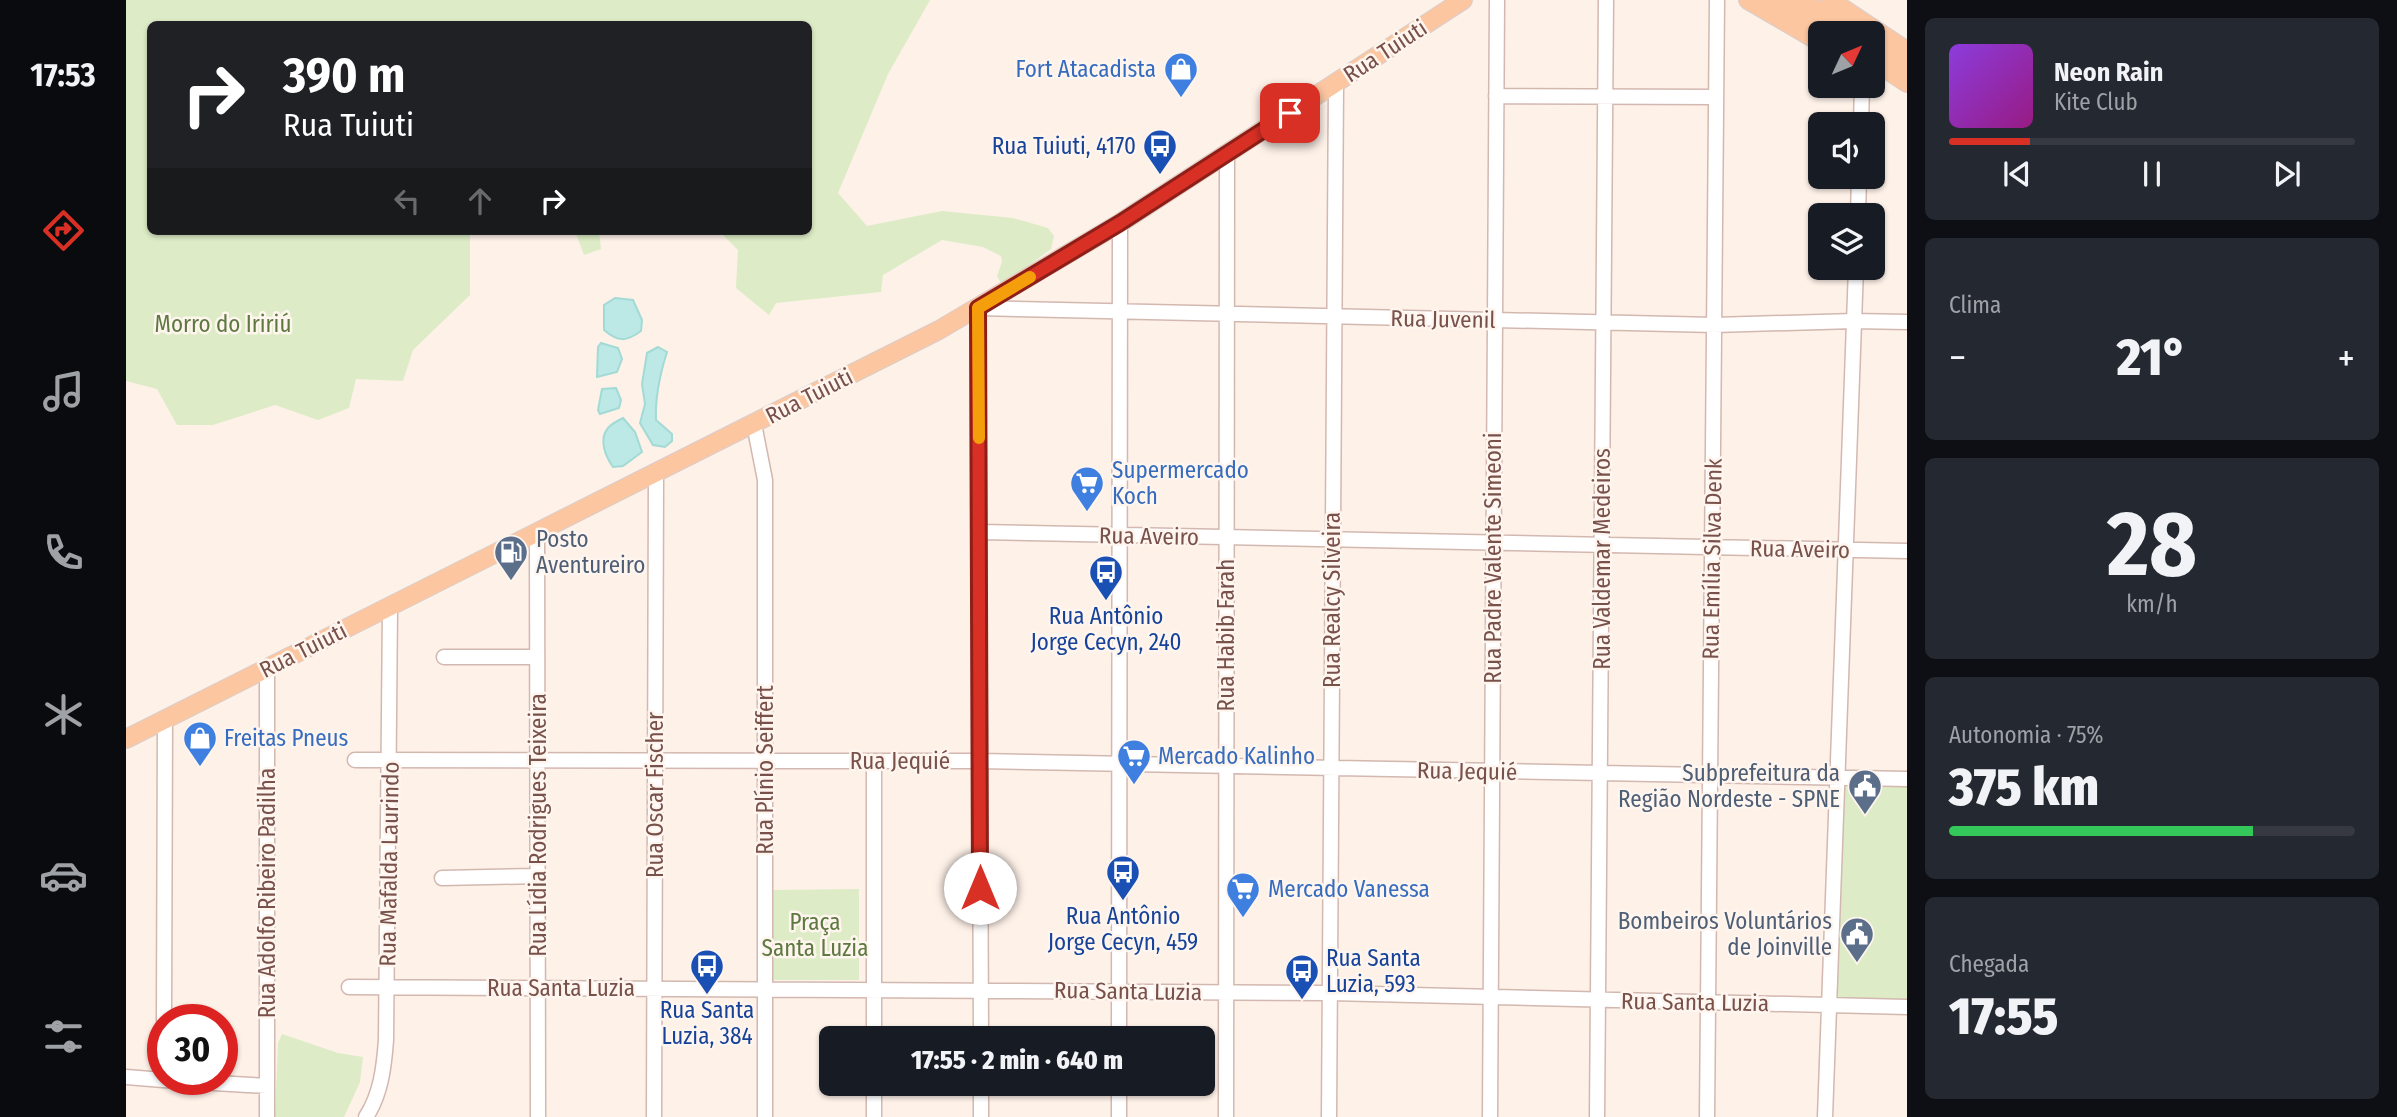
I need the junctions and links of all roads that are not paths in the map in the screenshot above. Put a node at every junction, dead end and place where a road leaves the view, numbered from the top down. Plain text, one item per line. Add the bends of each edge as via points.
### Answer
1 (1463, 0) edge
2 (1497, 0) edge
3 (1606, 0) edge
4 (1717, 0) edge
5 (1748, 0) edge
6 (1775, 0) edge
7 (1801, 0) edge
8 (1830, 0) edge
9 (1810, 21) edge
10 (1835, 21) edge
11 (1808, 35) edge
12 (1907, 51) edge
13 (1885, 52) edge
14 (1907, 66) edge
15 (1885, 69) edge
16 (1885, 79) edge
17 (1907, 83) edge
18 (1336, 84) junction
19 (1907, 92) edge
20 (1496, 96) junction
21 (1606, 96) junction
22 (1716, 97) junction
23 (1227, 153) junction
24 (1120, 223) junction
25 (1856, 280) edge
26 (978, 308) junction
27 (1119, 311) junction
28 (1226, 314) junction
29 (1334, 316) junction
30 (1495, 320) junction
31 (1854, 321) junction
32 (1604, 322) junction
33 (1907, 322) edge
34 (1714, 325) junction
35 (754, 424) junction
36 (656, 474) junction
37 (979, 532) junction
38 (537, 533) junction
39 (1119, 535) junction
40 (1226, 538) junction
41 (1333, 540) junction
42 (1493, 543) junction
43 (1602, 545) junction
44 (1712, 547) junction
45 (1845, 550) junction
46 (1907, 551) edge
47 (390, 607) junction
48 (444, 657) dead end
49 (537, 657) junction
50 (267, 668) junction
51 (165, 719) junction
52 (126, 738) edge
53 (355, 760) dead end
54 (390, 761) junction
55 (538, 761) junction
56 (655, 761) junction
57 (765, 761) junction
58 (874, 761) junction
59 (980, 761) junction
60 (1119, 764) junction
61 (1226, 766) junction
62 (1331, 768) junction
63 (1492, 771) junction
64 (1600, 773) junction
65 (1710, 775) junction
66 (1837, 778) junction
67 (1907, 779) edge
68 (538, 876) junction
69 (442, 878) dead end
70 (349, 987) dead end
71 (387, 987) junction
72 (538, 988) junction
73 (654, 988) junction
74 (765, 988) junction
75 (874, 989) junction
76 (981, 989) junction
77 (1119, 991) junction
78 (1226, 993) junction
79 (1330, 993) junction
80 (1491, 997) junction
81 (1598, 1000) junction
82 (1708, 1002) junction
83 (164, 1004) edge
84 (1829, 1005) junction
85 (1907, 1007) edge
86 (874, 1026) edge
87 (981, 1026) edge
88 (1119, 1026) edge
89 (126, 1077) edge
90 (147, 1079) edge
91 (238, 1084) edge
92 (267, 1086) junction
93 (874, 1096) edge
94 (981, 1096) edge
95 (1119, 1096) edge
96 (267, 1117) edge
97 (366, 1117) edge
98 (538, 1117) edge
99 (654, 1117) edge
100 (765, 1117) edge
101 (874, 1117) edge
102 (981, 1117) edge
103 (1119, 1117) edge
104 (1226, 1117) edge
105 (1329, 1117) edge
106 (1490, 1117) edge
107 (1597, 1117) edge
108 (1707, 1117) edge
109 (1825, 1117) edge

1 - 18 main road, Rua Tuiuti
2 - 20 street, Rua Padre Valente Simeoni
3 - 21 street, Rua Valdemar Medeiros
4 - 22 street, Rua Emília Silva Denk
5 - 11 main road
6 - 9 main road
7 - 10 main road
8 - 12 main road
13 - 14 main road
15 - 17 main road
16 - 19 main road
18 - 23 main road, Rua Tuiuti
18 - 29 street, Rua Realcy Silveira
20 - 21 street
20 - 30 street, Rua Padre Valente Simeoni
21 - 22 street
21 - 32 street, Rua Valdemar Medeiros
22 - 34 street, Rua Emília Silva Denk
23 - 24 main road, Rua Tuiuti
23 - 28 street, Rua Habib Farah
24 - 26 main road, Rua Tuiuti
24 - 27 street
25 - 31 street
26 - 27 street, Rua Juvenil
26 - 35 main road, Rua Tuiuti
26 - 37 street
27 - 28 street, Rua Juvenil
27 - 39 street
28 - 29 street, Rua Juvenil
28 - 40 street, Rua Habib Farah
29 - 30 street, Rua Juvenil
29 - 41 street, Rua Realcy Silveira
30 - 32 street, Rua Juvenil
30 - 42 street, Rua Padre Valente Simeoni
31 - 33 street, Rua Juvenil
31 - 34 street, Rua Juvenil
31 - 45 street
32 - 34 street, Rua Juvenil
32 - 43 street, Rua Valdemar Medeiros
34 - 44 street, Rua Emília Silva Denk
35 - 36 main road, Rua Tuiuti
35 - 57 street, Rua Plínio Seiffert via 765,480
36 - 38 main road, Rua Tuiuti
36 - 56 street, Rua Oscar Fischer
37 - 39 street, Rua Aveiro
37 - 59 street
38 - 47 main road, Rua Tuiuti
38 - 49 street, Rua Lídia Rodrigues Teixeira
39 - 40 street, Rua Aveiro
39 - 60 street
40 - 41 street, Rua Aveiro
40 - 61 street, Rua Habib Farah
41 - 42 street, Rua Aveiro
41 - 62 street, Rua Realcy Silveira
42 - 43 street, Rua Aveiro
42 - 63 street, Rua Padre Valente Simeoni
43 - 44 street, Rua Aveiro
43 - 64 street, Rua Valdemar Medeiros
44 - 45 street, Rua Aveiro
44 - 65 street, Rua Emília Silva Denk
45 - 46 street, Rua Aveiro
45 - 66 street
47 - 50 main road, Rua Tuiuti
47 - 54 street, Rua Mafalda Laurindo
48 - 49 street
49 - 55 street, Rua Lídia Rodrigues Teixeira
50 - 51 main road, Rua Tuiuti
50 - 92 street, Rua Adolfo Ribeiro Padilha
51 - 52 main road, Rua Tuiuti
51 - 83 street
53 - 54 street, Rua Jequié
54 - 55 street, Rua Jequié
54 - 71 street, Rua Mafalda Laurindo
55 - 56 street, Rua Jequié
55 - 68 street, Rua Lídia Rodrigues Teixeira
56 - 57 street, Rua Jequié
56 - 73 street, Rua Oscar Fischer
57 - 58 street, Rua Jequié
57 - 74 street, Rua Plínio Seiffert
58 - 59 street, Rua Jequié
58 - 75 street
59 - 60 street, Rua Jequié
59 - 76 street
60 - 61 street, Rua Jequié
60 - 77 street
61 - 62 street, Rua Jequié
61 - 78 street, Rua Habib Farah
62 - 63 street, Rua Jequié
62 - 79 street, Rua Realcy Silveira
63 - 64 street, Rua Jequié
63 - 80 street, Rua Padre Valente Simeoni
64 - 65 street, Rua Jequié
64 - 81 street, Rua Valdemar Medeiros
65 - 66 street, Rua Jequié
65 - 82 street, Rua Emília Silva Denk
66 - 67 street, Rua Jequié
66 - 84 street
68 - 69 street
68 - 72 street, Rua Lídia Rodrigues Teixeira
70 - 71 street, Rua Santa Luzia
71 - 72 street, Rua Santa Luzia
71 - 97 street, Rua Mafalda Laurindo via 382,1077
72 - 73 street, Rua Santa Luzia
72 - 98 street, Rua Lídia Rodrigues Teixeira
73 - 74 street, Rua Santa Luzia
73 - 99 street, Rua Oscar Fischer
74 - 75 street, Rua Santa Luzia
74 - 100 street, Rua Plínio Seiffert
75 - 76 street, Rua Santa Luzia
75 - 86 street
76 - 77 street, Rua Santa Luzia
76 - 87 street
77 - 78 street, Rua Santa Luzia
77 - 88 street
78 - 79 street, Rua Santa Luzia
78 - 104 street, Rua Habib Farah
79 - 80 street, Rua Santa Luzia
79 - 105 street, Rua Realcy Silveira
80 - 81 street, Rua Santa Luzia
80 - 106 street, Rua Padre Valente Simeoni
81 - 82 street, Rua Santa Luzia
81 - 107 street, Rua Valdemar Medeiros
82 - 84 street, Rua Santa Luzia
82 - 108 street, Rua Emília Silva Denk
84 - 85 street, Rua Santa Luzia
84 - 109 street
89 - 90 street
91 - 92 street
92 - 96 street, Rua Adolfo Ribeiro Padilha
93 - 101 street
94 - 102 street
95 - 103 street

